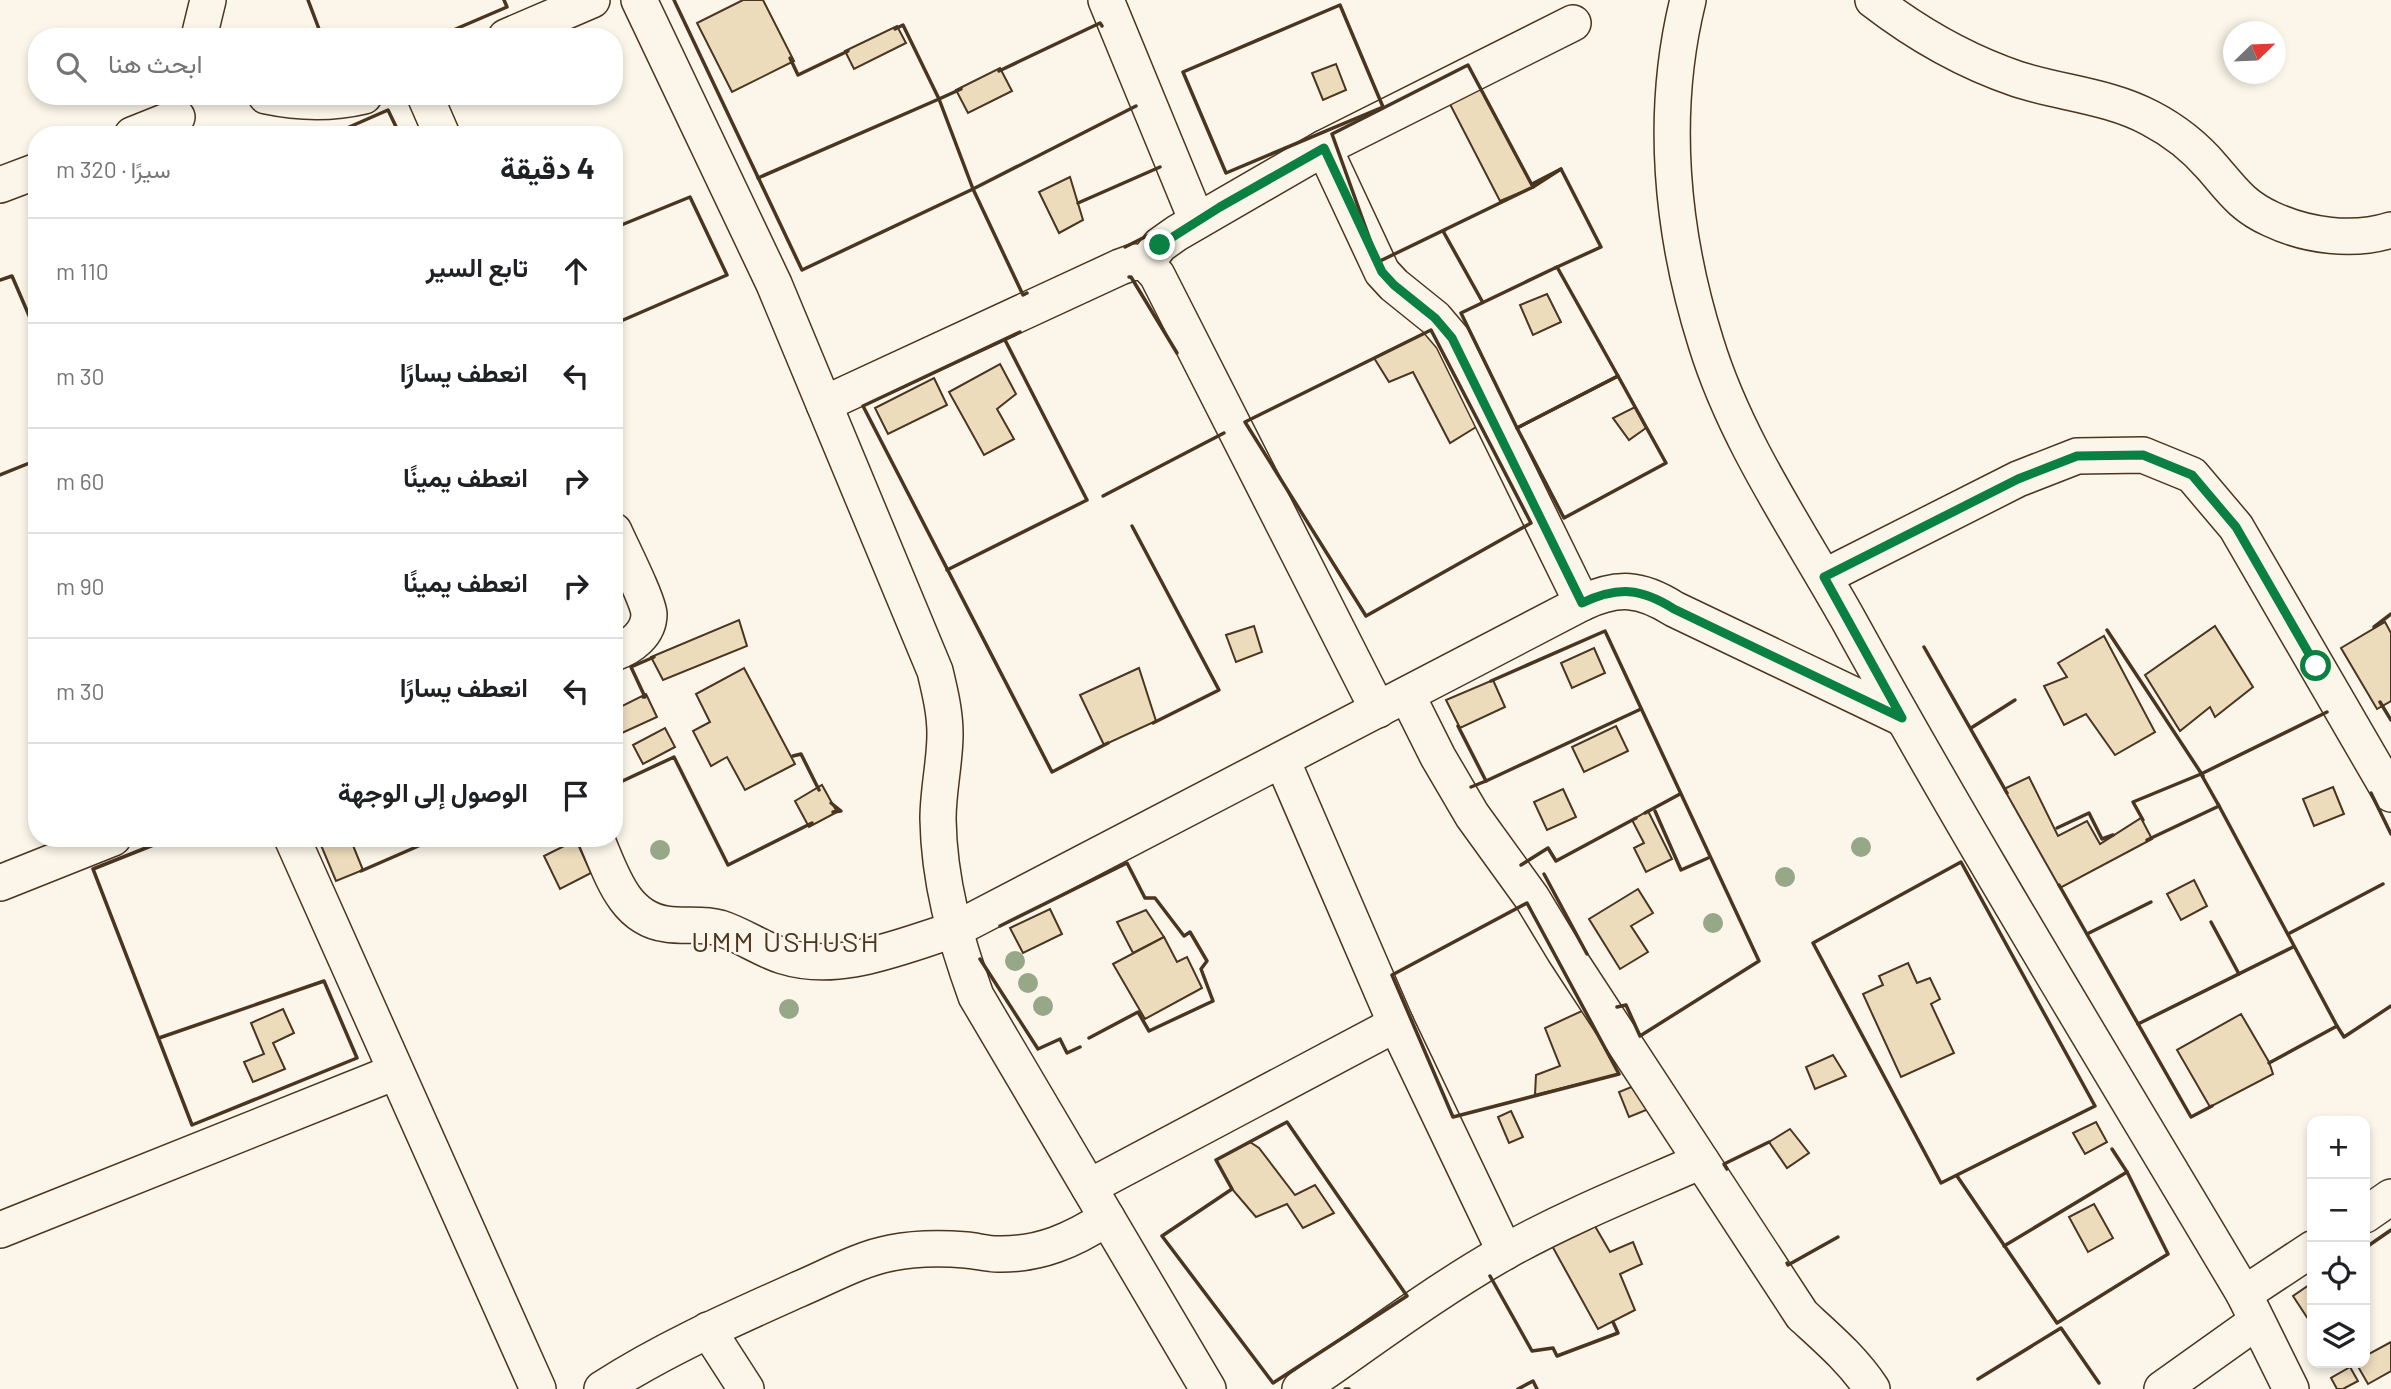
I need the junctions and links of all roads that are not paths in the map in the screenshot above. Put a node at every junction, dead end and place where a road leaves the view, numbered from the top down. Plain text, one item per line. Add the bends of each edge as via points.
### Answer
1 (208, 0) edge
2 (592, 0) edge
3 (639, 0) edge
4 (1107, 0) edge
5 (1688, 0) edge
6 (1873, 0) edge
7 (534, 11) edge
8 (1573, 23) dead end
9 (201, 28) edge
10 (516, 28) edge
11 (429, 105) edge
12 (178, 116) edge
13 (154, 126) edge
14 (438, 126) edge
15 (1324, 148) junction
16 (28, 174) edge
17 (0, 185) edge
18 (1197, 221) junction
19 (2391, 230) edge
20 (1146, 263) junction
21 (824, 404) junction
22 (623, 552) edge
23 (1824, 577) junction
24 (1582, 603) junction
25 (623, 649) edge
26 (1393, 703) junction
27 (1902, 718) junction
28 (1282, 760) junction
29 (2391, 794) edge
30 (90, 847) edge
31 (296, 847) edge
32 (600, 847) edge
33 (0, 883) edge
34 (954, 930) junction
35 (1396, 1024) junction
36 (395, 1072) junction
37 (1701, 1161) junction
38 (1089, 1187) junction
39 (2391, 1197) edge
40 (2370, 1212) edge
41 (1107, 1218) junction
42 (0, 1230) edge
43 (1505, 1252) junction
44 (2307, 1254) edge
45 (2250, 1308) junction
46 (708, 1330) junction
47 (538, 1389) edge
48 (602, 1389) edge
49 (746, 1389) edge
50 (1208, 1389) edge
51 (1300, 1389) edge
52 (1872, 1389) edge
53 (2162, 1389) edge
54 (2291, 1389) edge

1 - 9 street
2 - 7 street
3 - 21 street via 774,284
4 - 18 street
5 - 23 street via 1674,83 1672,135 1674,187 1690,289 1728,402
6 - 19 street via 1936,43 1976,63 2149,117 2192,146 2229,190 2271,219 2326,235
7 - 10 street
8 - 15 street
11 - 14 street
12 - 13 street
15 - 18 street
15 - 24 street via 1382,272 1452,338
16 - 17 street
18 - 20 street via 1160,245
20 - 21 street via 1134,261 1120,267
20 - 26 street via 1157,275
21 - 34 street via 935,671 945,734 938,818 940,860
22 - 25 street via 649,611 640,637
23 - 27 street
23 - 29 street via 2018,479 2077,456 2143,455 2192,475 2236,527
24 - 26 street
24 - 27 street via 1616,591 1656,598
26 - 28 street
26 - 37 street via 1438,757
27 - 45 street
28 - 34 street
28 - 35 street
30 - 33 street
31 - 36 street
32 - 34 street via 635,911 663,924 715,926 805,962 855,960
34 - 38 street via 976,996
35 - 38 street
35 - 43 street
36 - 42 street
36 - 47 street
37 - 43 street
37 - 52 street via 1802,1315 1846,1356
38 - 41 street
39 - 40 street
41 - 46 street via 1055,1247 1026,1253 937,1249 869,1258
41 - 50 street
43 - 51 street
44 - 45 street
45 - 53 street
45 - 54 street
46 - 48 street
46 - 49 street

